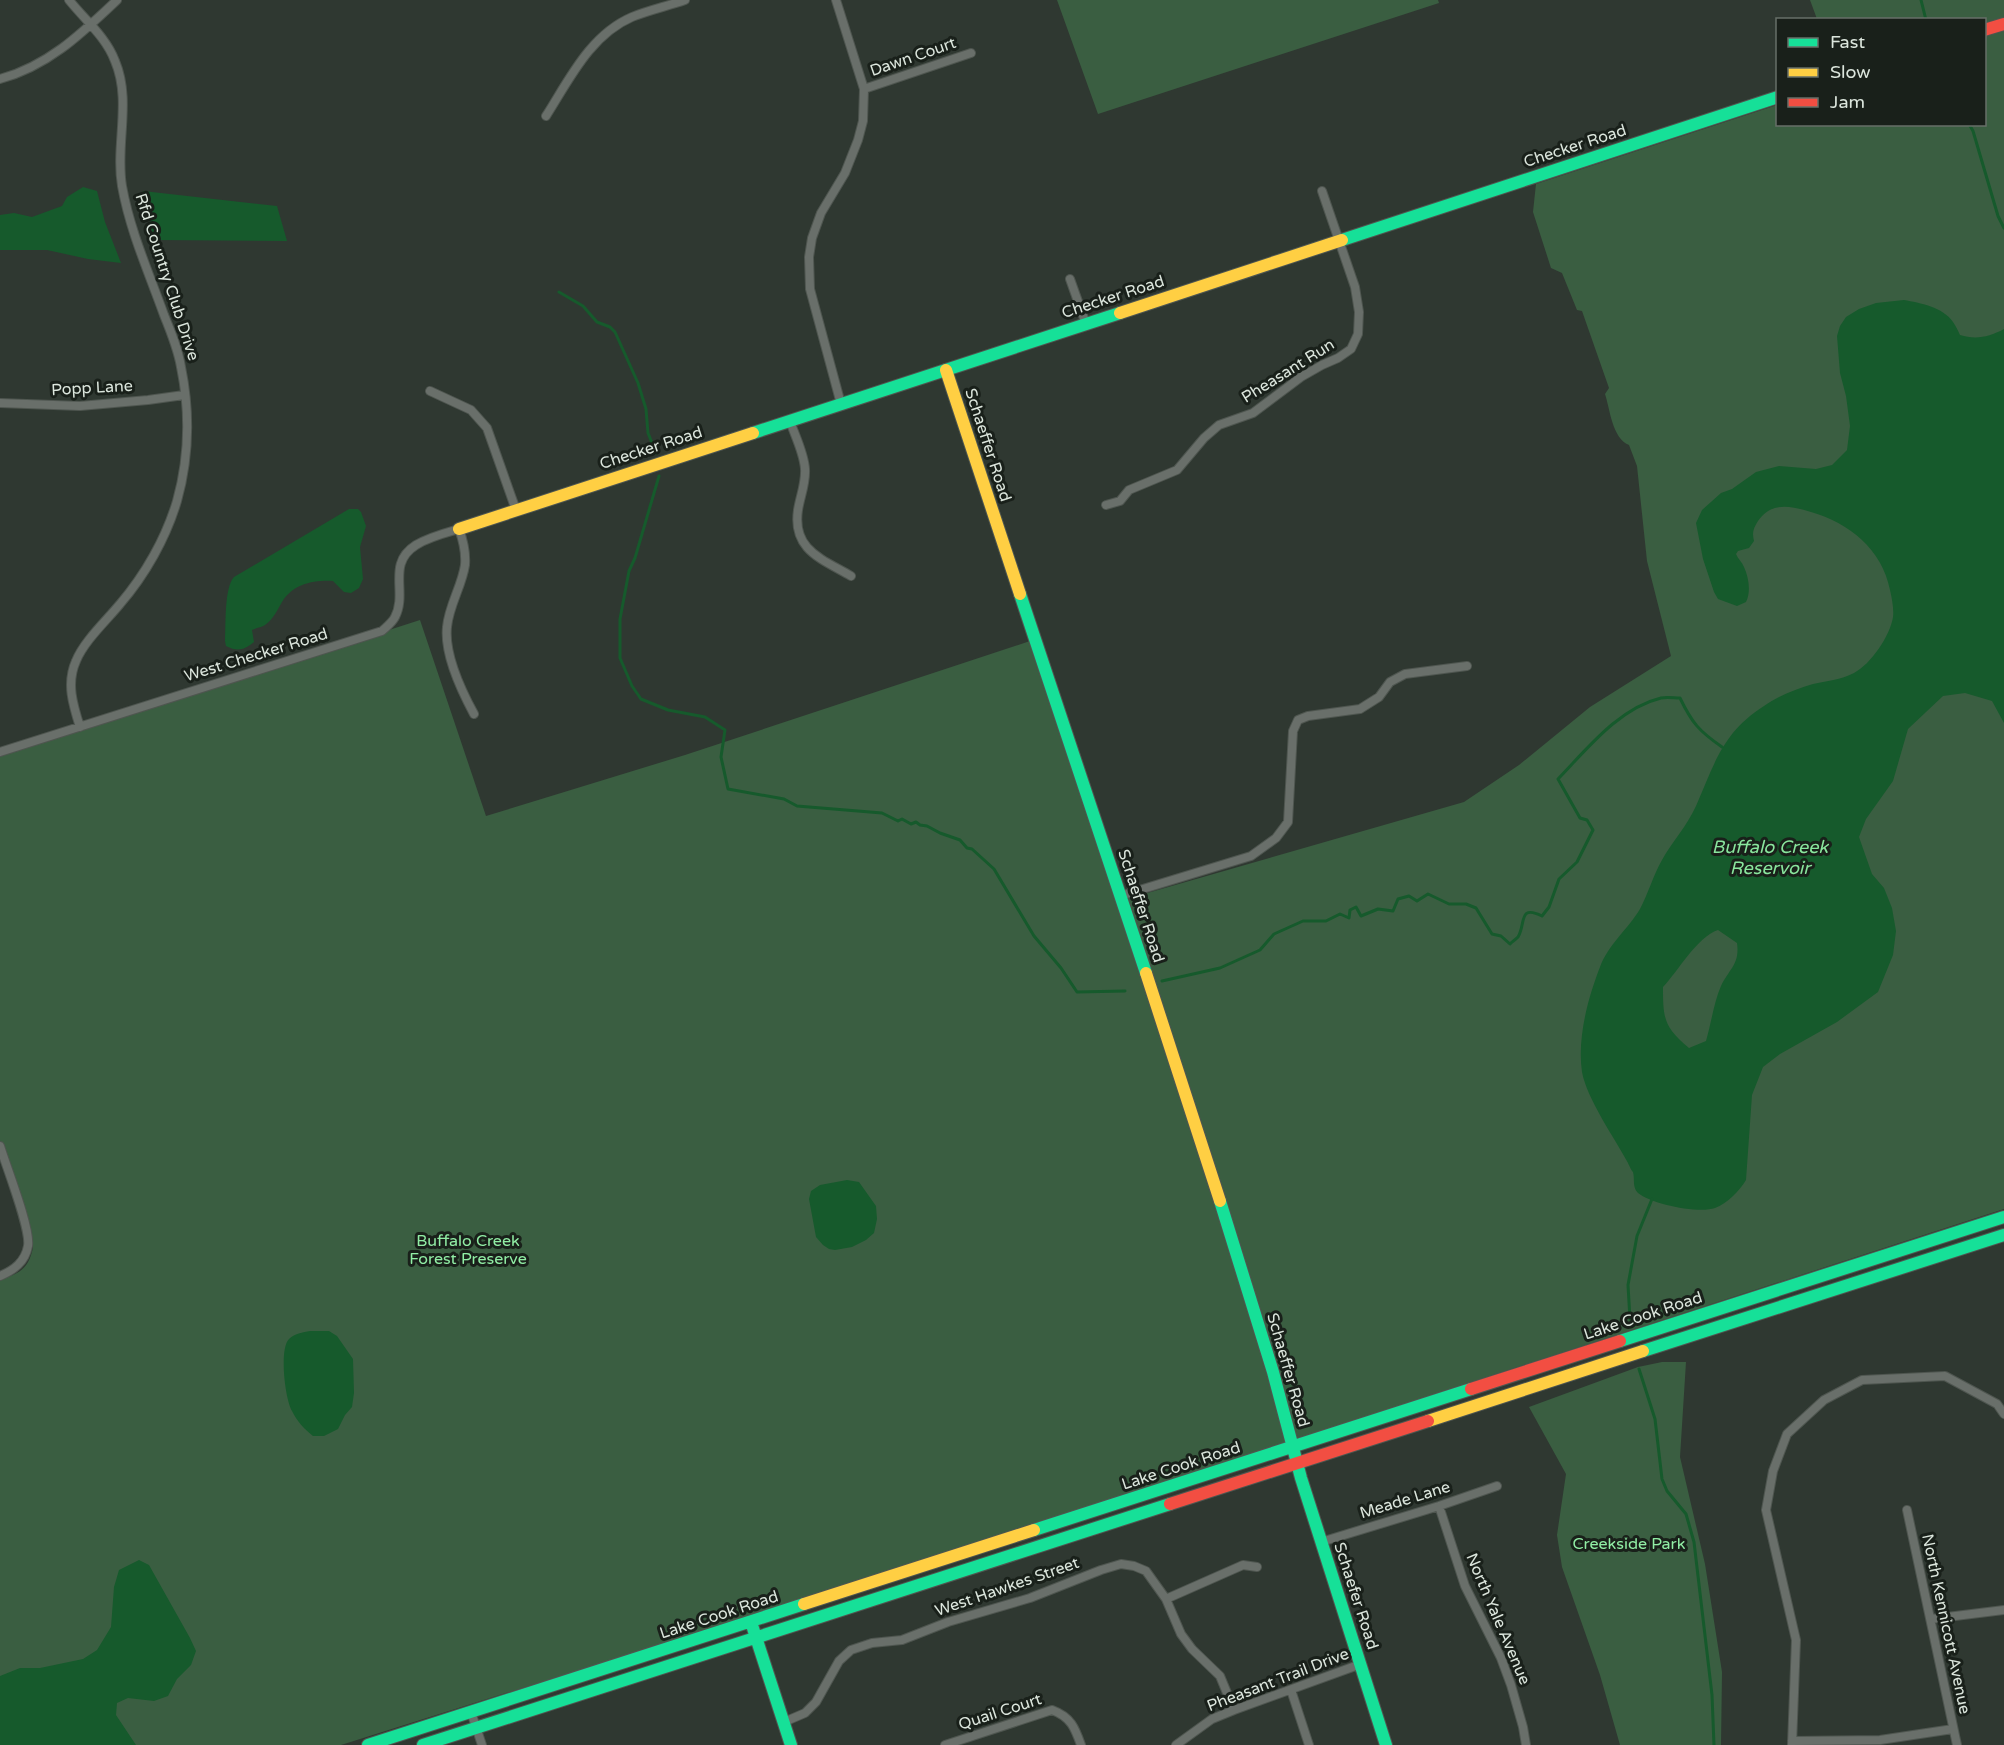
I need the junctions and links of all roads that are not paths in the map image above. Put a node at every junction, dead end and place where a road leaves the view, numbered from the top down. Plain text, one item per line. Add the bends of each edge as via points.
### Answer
1 (69, 0) edge
2 (117, 0) edge
3 (685, 0) edge
4 (836, 0) edge
5 (2004, 24) edge
6 (90, 26) junction
7 (1986, 29) edge
8 (971, 53) dead end
9 (0, 79) edge
10 (864, 89) junction
11 (1776, 98) edge
12 (546, 117) dead end
13 (1322, 191) dead end
14 (1339, 241) junction
15 (1070, 279) dead end
16 (1086, 324) junction
17 (946, 370) junction
18 (430, 391) dead end
19 (184, 395) junction
20 (0, 403) edge
21 (842, 404) junction
22 (790, 420) junction
23 (1106, 505) dead end
24 (516, 510) junction
25 (459, 529) junction
26 (851, 576) dead end
27 (1467, 666) dead end
28 (474, 714) dead end
29 (80, 727) junction
30 (0, 752) edge
31 (1120, 896) junction
32 (0, 1146) edge
33 (2004, 1217) edge
34 (2004, 1235) edge
35 (0, 1275) edge
36 (2004, 1414) edge
37 (1295, 1456) junction
38 (1497, 1486) dead end
39 (1439, 1506) junction
40 (1906, 1510) dead end
41 (1321, 1542) junction
42 (1257, 1566) dead end
43 (1166, 1599) junction
44 (2004, 1610) edge
45 (1930, 1619) junction
46 (751, 1622) junction
47 (756, 1639) junction
48 (1361, 1664) junction
49 (1291, 1690) junction
50 (1234, 1710) junction
51 (471, 1712) junction
52 (784, 1722) junction
53 (476, 1728) junction
54 (1953, 1729) junction
55 (1792, 1743) edge
56 (368, 1745) edge
57 (423, 1745) edge
58 (482, 1745) edge
59 (791, 1745) edge
60 (945, 1745) edge
61 (1081, 1745) edge
62 (1176, 1745) edge
63 (1309, 1745) edge
64 (1386, 1745) edge
65 (1526, 1745) edge
66 (1957, 1745) edge

1 - 6 street, Rfd Country Club Drive
2 - 6 street
3 - 12 street via 631,18 603,36 581,59
4 - 10 street
5 - 7 main road
6 - 9 street via 44,61
6 - 19 street, Rfd Country Club Drive via 105,40 120,75 123,93 119,147 125,203 174,342
8 - 10 street, Dawn Court
10 - 21 street via 858,140 845,173 821,213 809,257 810,289
11 - 14 main road, Checker Road
13 - 14 street, Pheasant Run
14 - 16 main road, Checker Road
14 - 23 street, Pheasant Run via 1359,312 1358,334 1351,349 1301,377 1253,413 1219,425 1177,470 1129,490 1120,501
15 - 16 street
16 - 17 main road, Checker Road
17 - 21 main road, Checker Road
17 - 31 main road, Schaeffer Road
18 - 24 street via 471,410 487,428
19 - 20 street, Popp Lane via 80,406
19 - 29 street, Rfd Country Club Drive via 185,456 177,501 145,571 76,661 71,687
21 - 22 main road, Checker Road
22 - 24 main road, Checker Road
22 - 26 street via 805,469 798,511 799,535 817,556
24 - 25 main road, Checker Road
25 - 28 street via 465,564 448,616 446,639 463,694
25 - 29 street, West Checker Road via 425,540 407,552 399,566 396,616 382,631
27 - 31 street via 1405,674 1360,709 1298,720 1293,731 1288,822 1276,838 1251,856
29 - 30 street, West Checker Road
31 - 37 main road, Schaeffer Road via 1198,1130
32 - 35 street via 28,1245 18,1266
33 - 37 main road, Lake Cook Road
34 - 37 main road, Lake Cook Road
36 - 55 street via 1997,1404 1945,1376 1862,1380 1824,1400 1786,1434 1773,1471 1766,1510 1796,1640
37 - 41 main road, Schaefer Road
37 - 46 main road, Lake Cook Road
37 - 47 main road, Lake Cook Road
38 - 39 street, Meade Lane
39 - 41 street, Meade Lane
39 - 65 street, North Yale Avenue via 1465,1586 1511,1684
40 - 45 street, North Kennicott Avenue
41 - 48 main road, Schaefer Road
42 - 43 street via 1243,1566
43 - 50 street, West Hawkes Street via 1181,1634 1220,1676
43 - 52 street, West Hawkes Street via 1146,1571 1121,1564 903,1640 872,1643 851,1650 839,1661 816,1702 805,1713
44 - 45 street
45 - 54 street, North Kennicott Avenue
46 - 47 main road
46 - 51 main road, Lake Cook Road
47 - 52 main road
47 - 53 main road, Lake Cook Road
48 - 49 street, Pheasant Trail Drive
48 - 64 main road, Schaefer Road
49 - 50 street, Pheasant Trail Drive
49 - 63 street
50 - 62 street, Pheasant Trail Drive via 1212,1719
51 - 53 street
51 - 56 main road, Lake Cook Road
52 - 59 main road
53 - 57 main road, Lake Cook Road
53 - 58 street
54 - 55 street via 1880,1740
54 - 66 street, North Kennicott Avenue
60 - 61 street, Quail Court via 1052,1710 1075,1727

